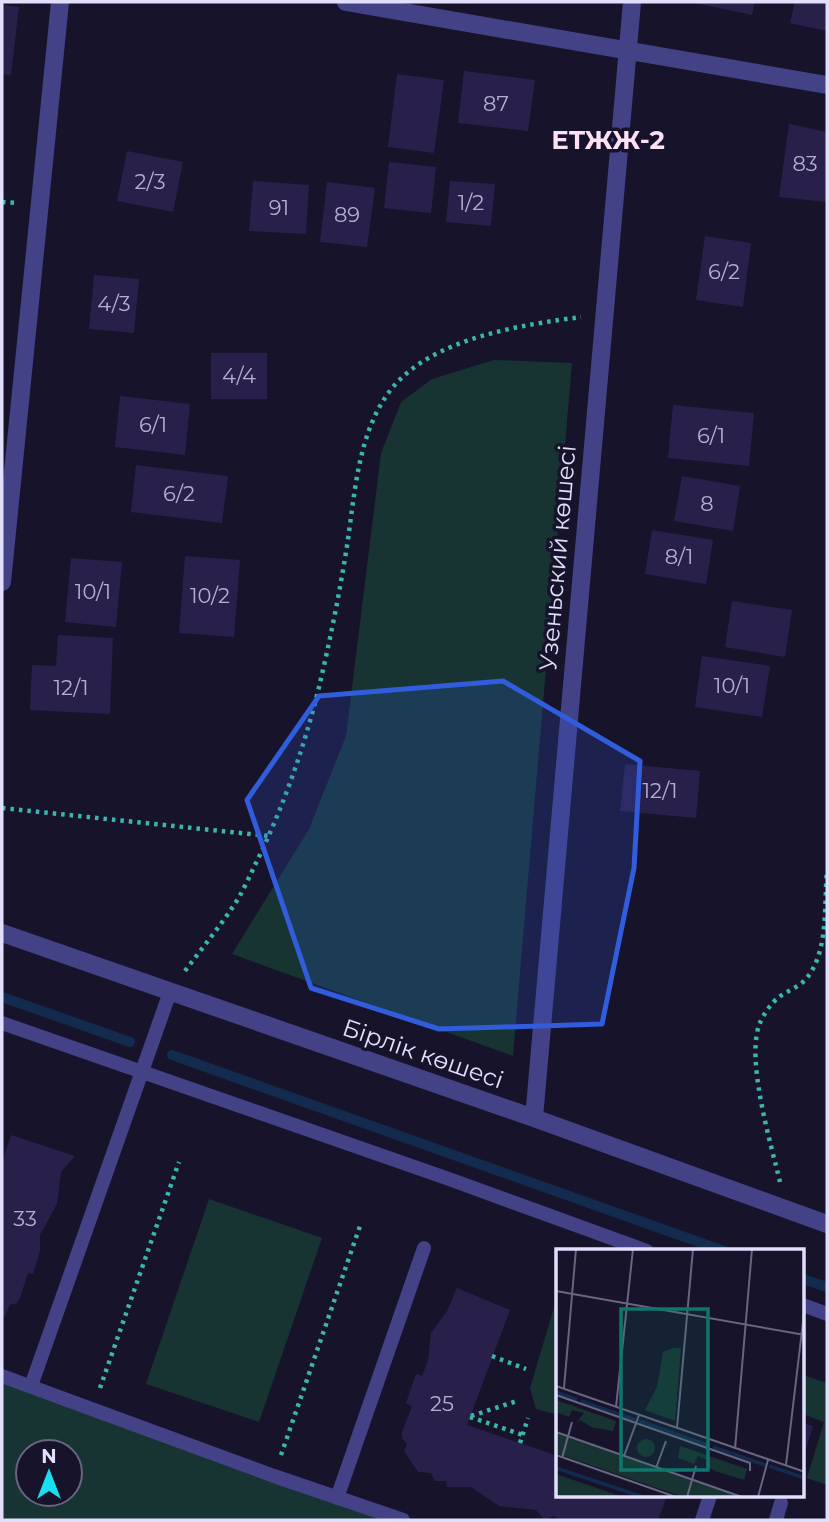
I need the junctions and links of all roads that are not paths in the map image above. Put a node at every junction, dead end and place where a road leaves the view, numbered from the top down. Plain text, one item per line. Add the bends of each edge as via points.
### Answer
1 (60, 2) edge
2 (346, 2) edge
3 (632, 2) edge
4 (628, 51) junction
5 (827, 85) edge
6 (2, 582) edge
7 (2, 933) edge
8 (170, 992) junction
9 (2, 1023) edge
10 (142, 1073) junction
11 (534, 1118) junction
12 (827, 1224) edge
13 (424, 1248) dead end
14 (642, 1249) edge
15 (804, 1305) edge
16 (827, 1314) edge
17 (2, 1376) edge
18 (31, 1386) junction
19 (337, 1497) junction
20 (709, 1498) edge
21 (781, 1503) dead end
22 (403, 1520) edge
23 (702, 1520) edge
24 (776, 1520) edge

1 - 6 street
2 - 4 street
3 - 4 street, Узеньский көшесі
4 - 5 street
4 - 11 street, Узеньский көшесі
7 - 8 street, Бірлік көшесі
8 - 10 lane
8 - 11 street, Бірлік көшесі
9 - 10 lane
10 - 14 lane
10 - 18 lane
11 - 12 street, Бірлік көшесі
13 - 19 lane
15 - 16 lane
17 - 18 lane
18 - 19 lane
19 - 22 lane
20 - 23 lane
21 - 24 lane

